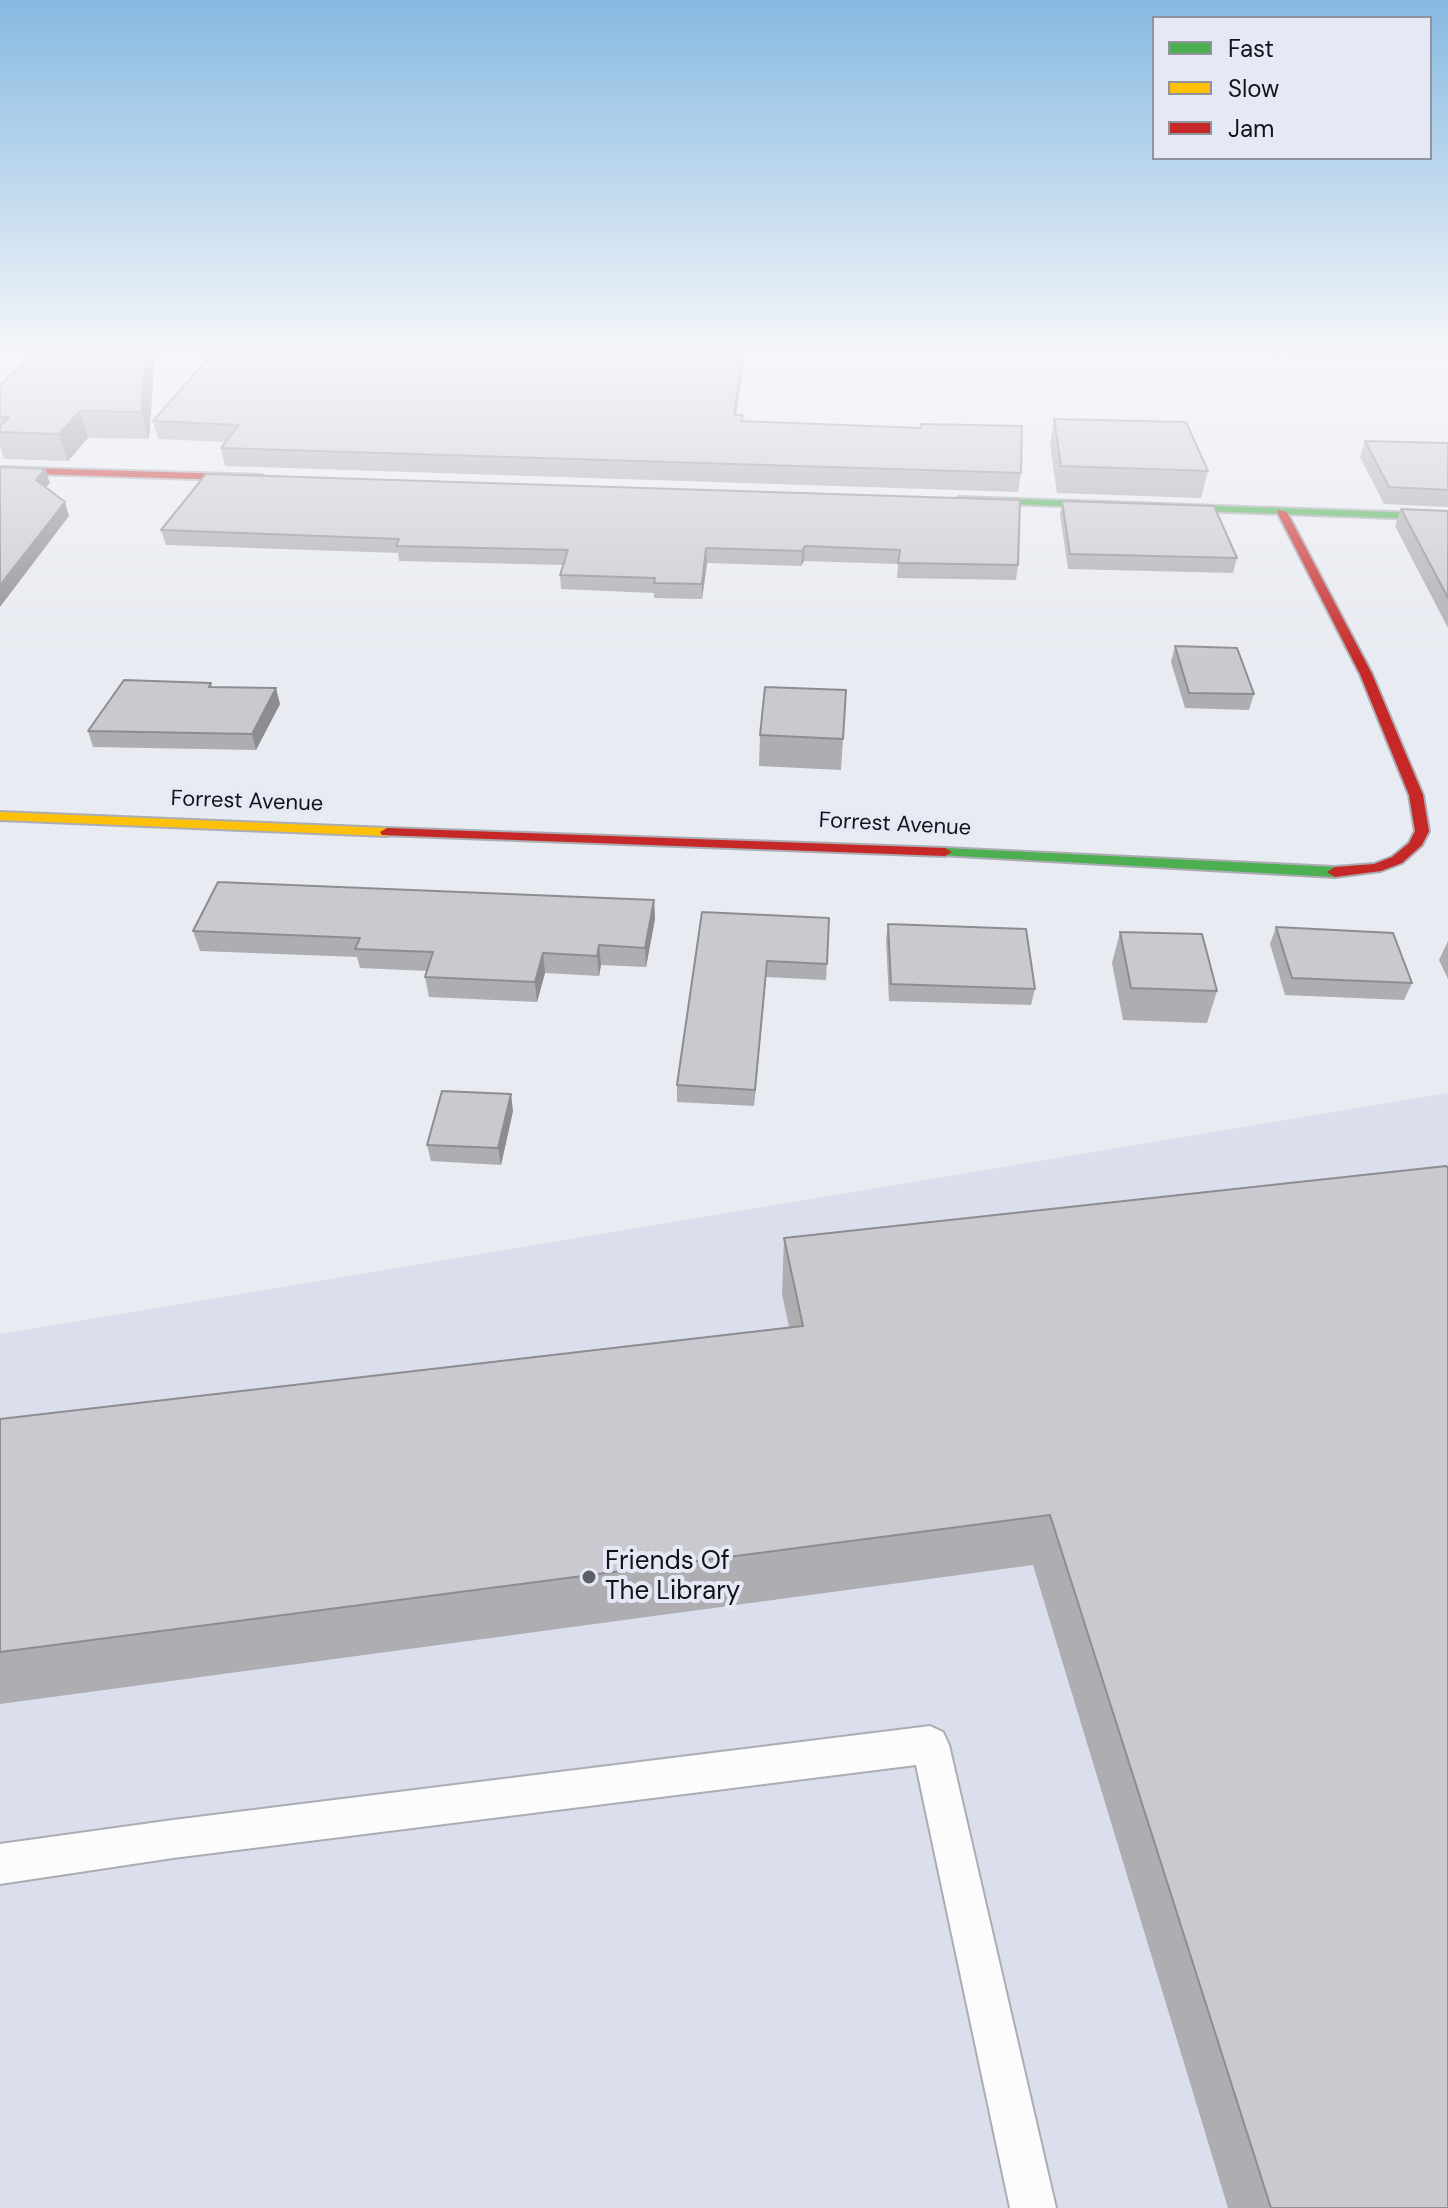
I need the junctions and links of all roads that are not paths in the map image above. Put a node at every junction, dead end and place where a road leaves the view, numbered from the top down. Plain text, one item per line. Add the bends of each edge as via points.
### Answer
1 (0, 470) edge
2 (277, 478) edge
3 (934, 499) edge
4 (1282, 512) junction
5 (1448, 517) edge
6 (0, 816) edge
7 (0, 1864) edge
8 (1033, 2208) edge

1 - 2 street
3 - 4 street
4 - 5 street
4 - 6 street, Forrest Avenue via 1366,674 1416,795 1422,831 1415,845 1376,868 1342,872 857,847
7 - 8 lane via 930,1745

